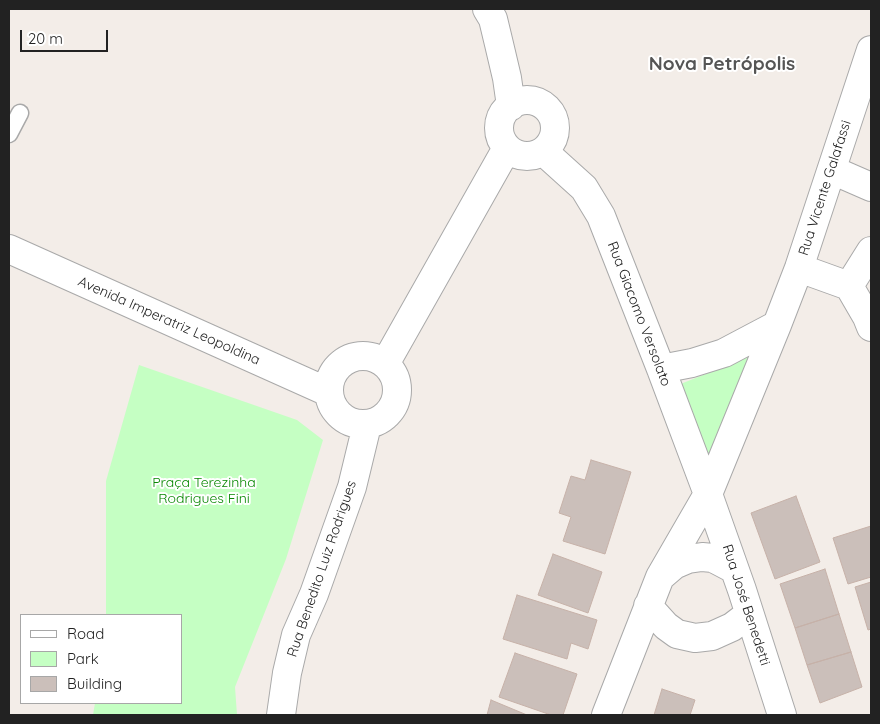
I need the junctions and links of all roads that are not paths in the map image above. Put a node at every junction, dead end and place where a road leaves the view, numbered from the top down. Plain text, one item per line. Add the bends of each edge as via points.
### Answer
1 (487, 9) edge
2 (871, 50) edge
3 (511, 106) junction
4 (20, 113) dead end
5 (9, 134) edge
6 (507, 148) junction
7 (543, 151) junction
8 (832, 170) junction
9 (871, 187) edge
10 (9, 249) edge
11 (871, 251) edge
12 (799, 268) junction
13 (850, 286) junction
14 (777, 325) junction
15 (871, 327) edge
16 (385, 364) junction
17 (661, 369) junction
18 (328, 392) junction
19 (367, 424) junction
20 (708, 494) junction
21 (734, 568) junction
22 (660, 577) junction
23 (648, 606) junction
24 (749, 614) junction
25 (281, 715) edge
26 (606, 715) edge
27 (782, 715) edge

1 - 3 street via 493,19
2 - 8 street, Rua Vicente Galafassi
3 - 6 street via 504,112 499,131
3 - 7 street via 519,102 536,102 550,112 555,129 549,146
4 - 5 lane
6 - 7 street via 524,156
6 - 16 street
7 - 17 street, Rua Giacomo Versolato via 584,188 601,216
8 - 9 street
8 - 12 street, Rua Vicente Galafassi
10 - 18 street, Avenida Imperatriz Leopoldina
11 - 13 street
12 - 13 street
12 - 14 street, Rua Vicente Galafassi
13 - 15 street
14 - 17 street via 724,353
14 - 20 street, Rua Vicente Galafassi
16 - 18 street via 364,356 343,362 334,370
16 - 19 street via 393,372 396,383 394,405 378,421
17 - 20 street, Rua Giacomo Versolato
18 - 19 street via 337,413 345,420
19 - 25 street, Rua Benedito Luiz Rodrigues via 352,487 296,635
20 - 21 street, Rua José Benedetti
20 - 22 street, Rua Vicente Galafassi
21 - 22 street via 702,556 674,565
21 - 24 street, Rua José Benedetti
22 - 23 street
23 - 24 street via 676,634 694,638 719,633
23 - 26 street
24 - 27 street, Rua José Benedetti

